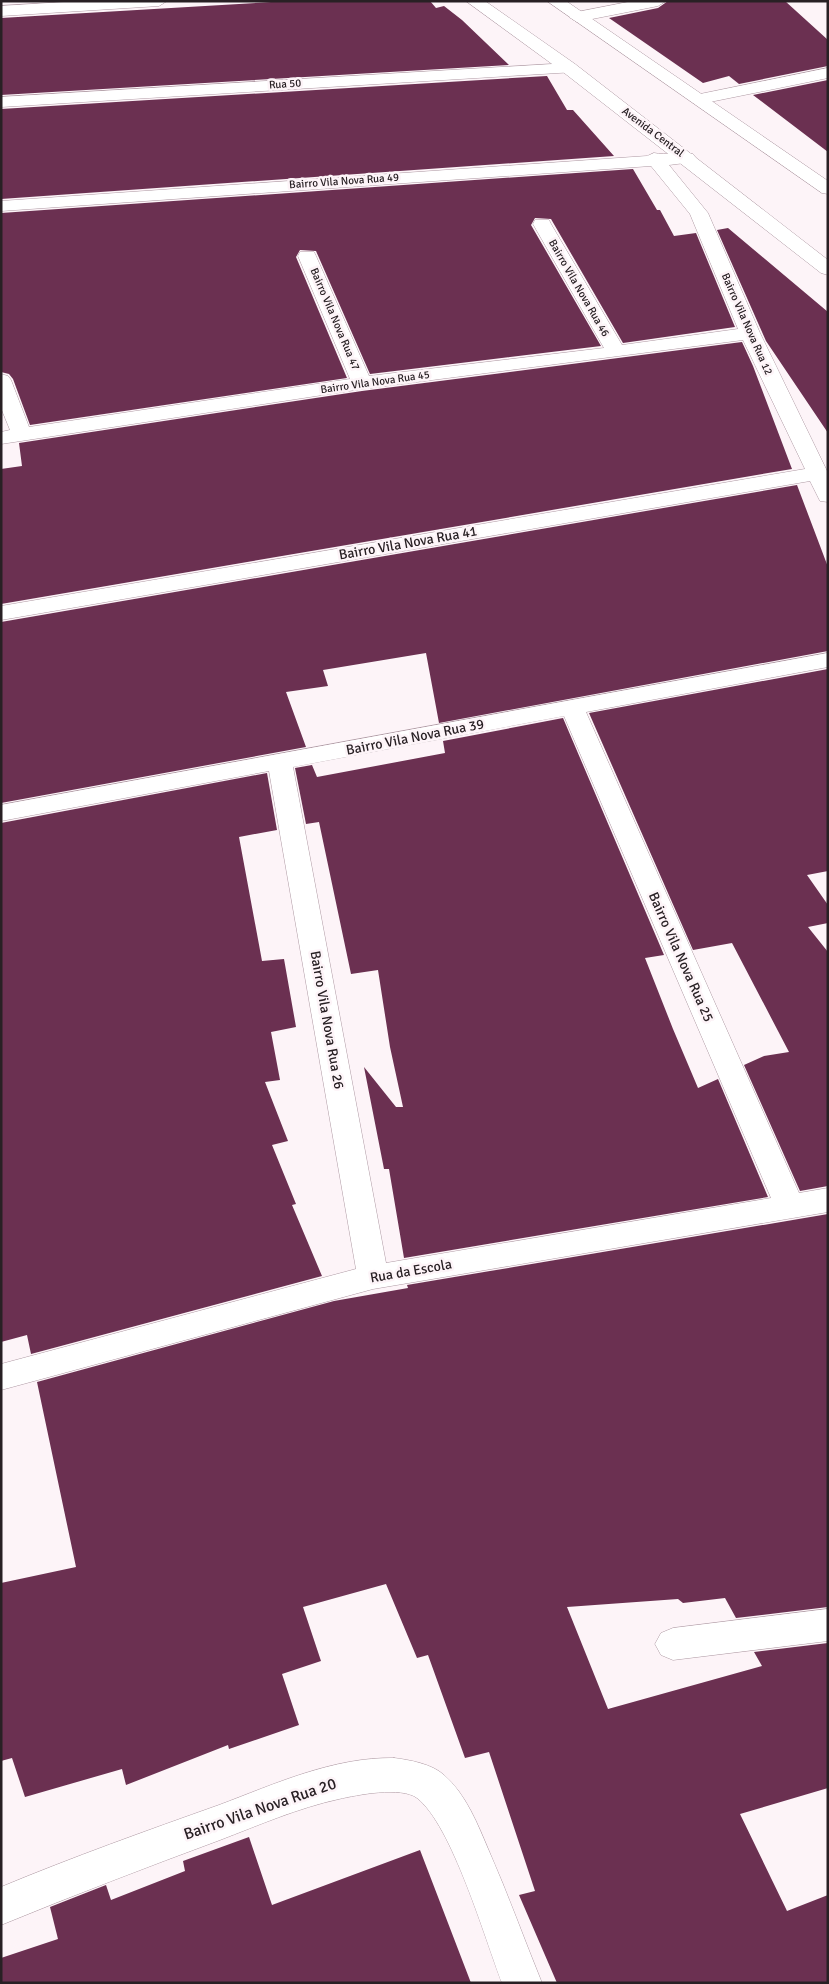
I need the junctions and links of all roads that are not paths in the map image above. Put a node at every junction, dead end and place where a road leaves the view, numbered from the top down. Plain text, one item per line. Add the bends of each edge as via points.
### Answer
1 (159, 1) edge
2 (474, 1) edge
3 (555, 1) edge
4 (658, 1) edge
5 (1, 11) edge
6 (577, 17) junction
7 (569, 68) junction
8 (828, 73) edge
9 (700, 99) junction
10 (1, 102) edge
11 (654, 158) junction
12 (687, 158) junction
13 (828, 190) edge
14 (1, 206) edge
15 (542, 224) dead end
16 (820, 255) edge
17 (308, 256) dead end
18 (828, 269) edge
19 (750, 333) junction
20 (616, 352) junction
21 (1, 380) edge
22 (362, 383) junction
23 (22, 435) junction
24 (1, 438) edge
25 (815, 474) junction
26 (828, 496) edge
27 (1, 613) edge
28 (828, 660) edge
29 (572, 707) junction
30 (280, 763) junction
31 (1, 813) edge
32 (828, 1200) edge
33 (790, 1207) junction
34 (373, 1277) junction
35 (1, 1377) edge
36 (828, 1625) edge
37 (673, 1644) dead end
38 (1, 1906) edge
39 (522, 1983) edge

1 - 5 street
2 - 7 street, Avenida Central
3 - 6 street
4 - 6 street
6 - 9 street
7 - 10 street, Rua 50
7 - 12 street, Avenida Central
8 - 9 street
9 - 13 street
11 - 12 street, Bairro Vila Nova Rua 49
11 - 14 street, Bairro Vila Nova Rua 49
11 - 19 street, Bairro Vila Nova Rua 12 via 699,213
12 - 16 street, Avenida Central
15 - 20 street, Bairro Vila Nova Rua 46
16 - 18 street, Avenida Central
17 - 22 street, Bairro Vila Nova Rua 47
19 - 20 street, Bairro Vila Nova Rua 45
19 - 25 street, Bairro Vila Nova Rua 12
20 - 22 street, Bairro Vila Nova Rua 45
21 - 23 street
22 - 23 street, Bairro Vila Nova Rua 45
23 - 24 street, Bairro Vila Nova Rua 45
25 - 26 street, Bairro Vila Nova Rua 12
25 - 27 street, Bairro Vila Nova Rua 41
28 - 29 street, Bairro Vila Nova Rua 39
29 - 30 street, Bairro Vila Nova Rua 39
29 - 33 street, Bairro Vila Nova Rua 25
30 - 31 street, Bairro Vila Nova Rua 39
30 - 34 street, Bairro Vila Nova Rua 26
32 - 33 street, Rua da Escola
33 - 34 street, Rua da Escola
34 - 35 street, Rua da Escola
36 - 37 street
38 - 39 street, Bairro Vila Nova Rua 20 via 298,1793 356,1778 410,1778 430,1785 444,1799 460,1828

